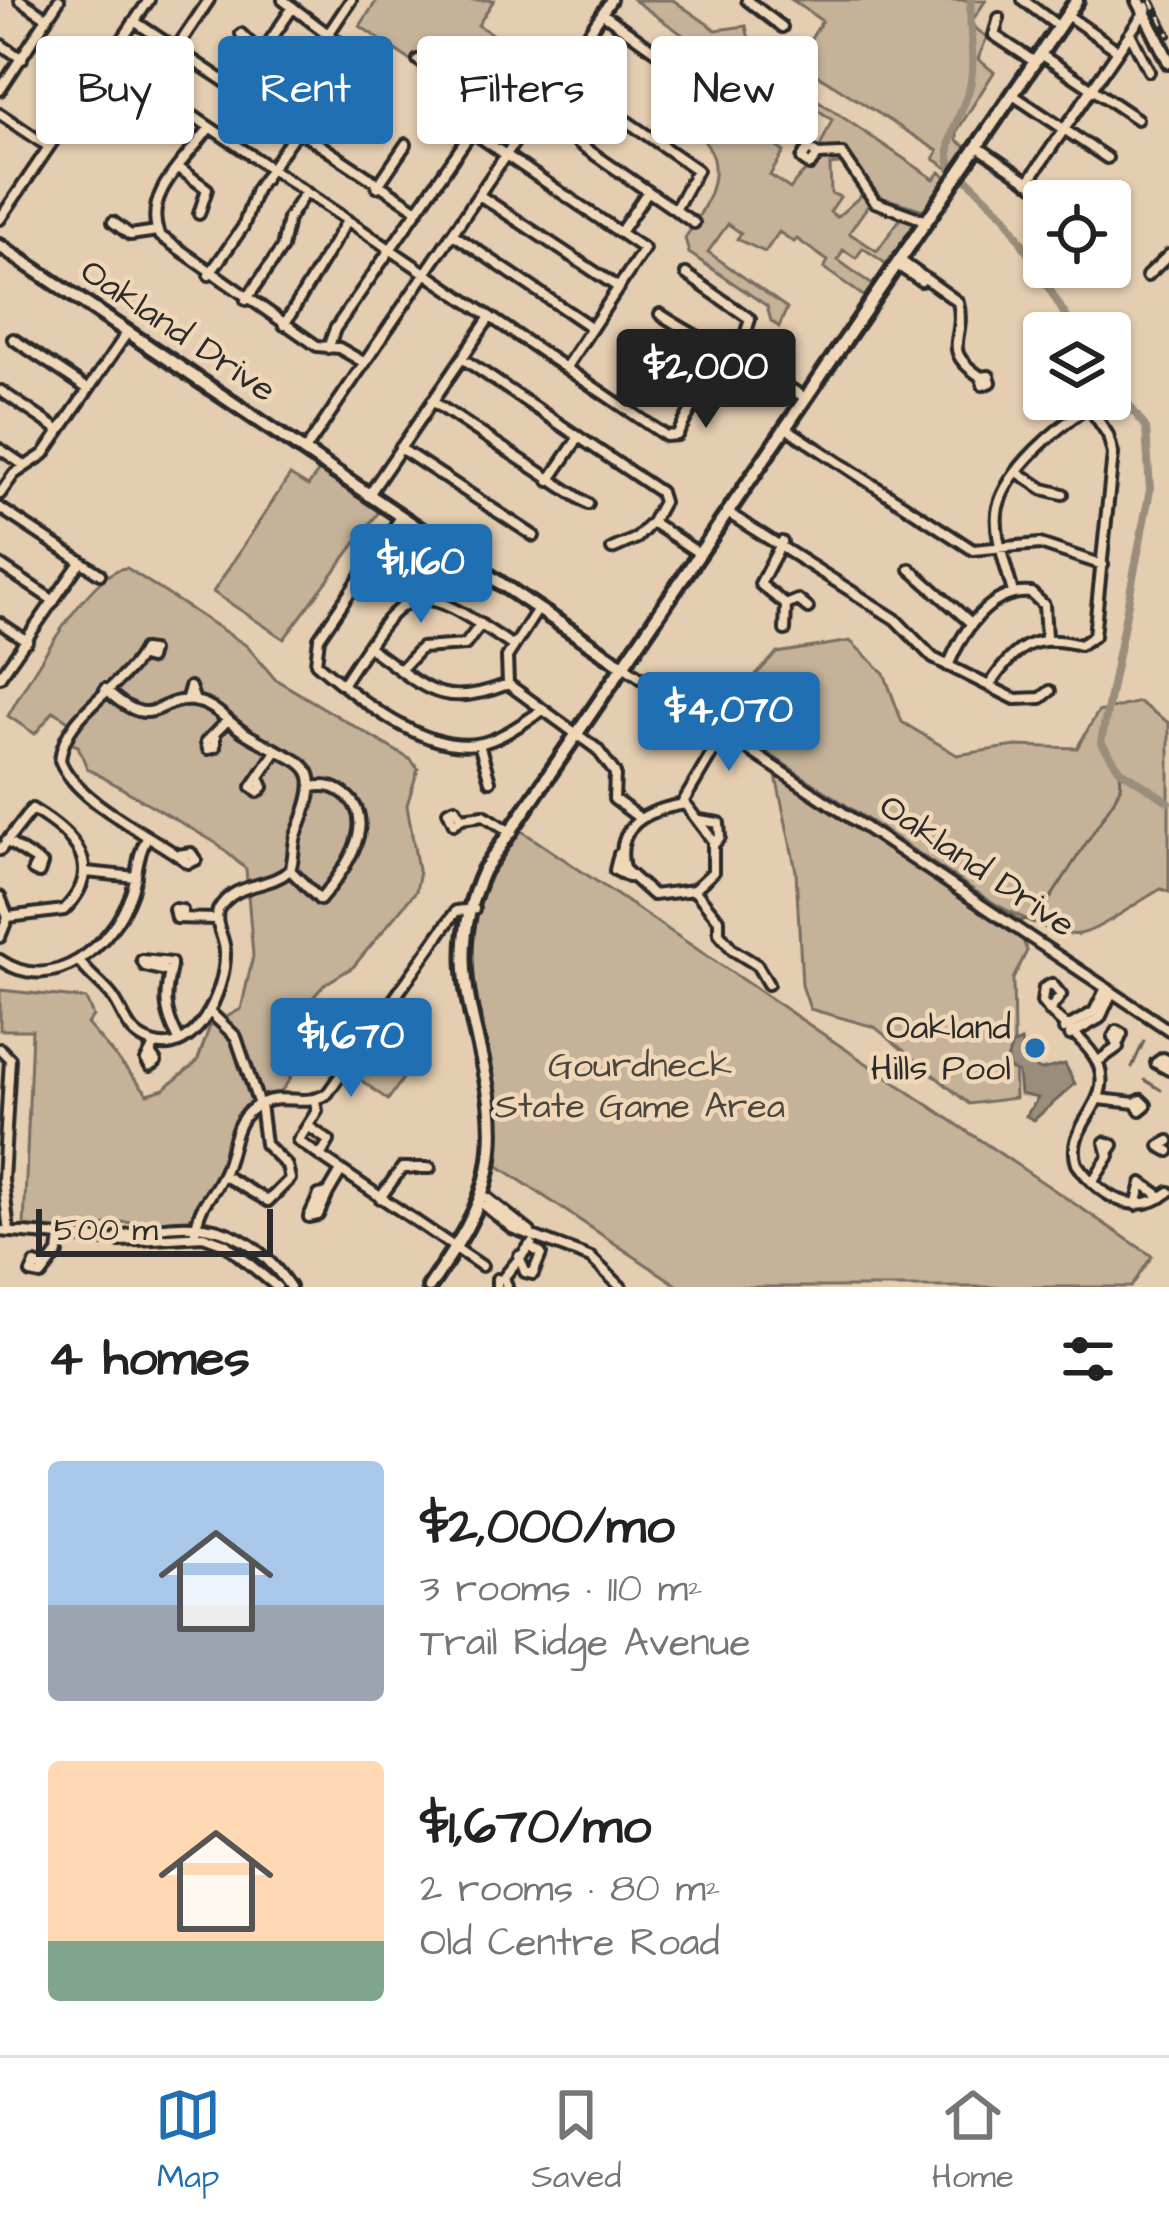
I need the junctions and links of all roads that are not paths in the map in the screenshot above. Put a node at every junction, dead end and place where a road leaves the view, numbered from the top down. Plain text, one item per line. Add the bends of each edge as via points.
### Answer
1 (20, 0) edge
2 (59, 0) edge
3 (149, 0) edge
4 (209, 0) edge
5 (283, 0) edge
6 (352, 0) edge
7 (611, 0) edge
8 (747, 0) edge
9 (1023, 0) edge
10 (1077, 0) edge
11 (1144, 5) edge
12 (293, 7) junction
13 (602, 13) junction
14 (44, 16) junction
15 (999, 17) dead end
16 (134, 21) junction
17 (1062, 22) junction
18 (782, 27) dead end
19 (1130, 33) junction
20 (327, 35) joint
21 (124, 36) edge
22 (156, 36) edge
23 (185, 36) edge
24 (273, 36) edge
25 (587, 36) edge
26 (0, 44) edge
27 (651, 48) edge
28 (1117, 50) junction
29 (1169, 50) edge
30 (1037, 58) junction
31 (22, 59) junction
32 (1169, 62) edge
33 (1149, 71) dead end
34 (1092, 89) junction
35 (0, 90) edge
36 (1013, 95) junction
37 (0, 114) edge
38 (194, 118) edge
39 (1137, 119) dead end
40 (627, 122) edge
41 (209, 128) junction
42 (1064, 129) junction
43 (51, 144) edge
44 (289, 144) edge
45 (314, 144) edge
46 (406, 144) dead end
47 (463, 144) edge
48 (486, 144) edge
49 (515, 144) edge
50 (579, 144) edge
51 (49, 147) junction
52 (978, 147) junction
53 (818, 155) dead end
54 (505, 158) junction
55 (1107, 158) dead end
56 (179, 168) junction
57 (271, 170) junction
58 (1025, 180) edge
59 (1029, 180) edge
60 (377, 187) junction
61 (648, 191) junction
62 (305, 193) junction
63 (479, 195) junction
64 (416, 209) junction
65 (675, 210) junction
66 (199, 214) dead end
67 (0, 219) edge
68 (929, 219) junction
69 (347, 221) junction
70 (112, 222) dead end
71 (694, 223) dead end
72 (157, 231) junction
73 (621, 231) junction
74 (453, 234) junction
75 (0, 246) edge
76 (390, 248) junction
77 (1169, 255) edge
78 (899, 263) junction
79 (427, 273) junction
80 (686, 274) dead end
81 (209, 275) junction
82 (1147, 276) dead end
83 (619, 288) junction
84 (247, 300) junction
85 (660, 314) dead end
86 (490, 316) junction
87 (284, 325) junction
88 (592, 328) junction
89 (128, 333) junction
90 (14, 339) dead end
91 (700, 340) junction
92 (328, 348) junction
93 (632, 353) dead end
94 (739, 356) junction
95 (462, 358) junction
96 (365, 363) junction
97 (566, 367) junction
98 (981, 377) dead end
99 (672, 380) junction
100 (88, 389) junction
101 (1, 391) edge
102 (806, 398) junction
103 (432, 401) junction
104 (1066, 420) edge
105 (1096, 420) edge
106 (786, 428) junction
107 (60, 430) junction
108 (579, 437) junction
109 (0, 448) edge
110 (400, 448) junction
111 (304, 452) junction
112 (25, 466) junction
113 (1019, 473) junction
114 (549, 481) junction
115 (0, 494) edge
116 (1063, 494) dead end
117 (368, 496) junction
118 (987, 496) dead end
119 (1000, 502) junction
120 (588, 504) dead end
121 (0, 508) edge
122 (728, 513) junction
123 (401, 517) junction
124 (652, 522) junction
125 (535, 536) dead end
126 (782, 542) junction
127 (612, 549) dead end
128 (1003, 550) junction
129 (377, 553) junction
130 (700, 554) junction
131 (81, 561) junction
132 (0, 565) edge
133 (1103, 565) junction
134 (910, 569) dead end
135 (100, 574) dead end
136 (1012, 593) junction
137 (412, 598) junction
138 (54, 601) junction
139 (786, 605) junction
140 (808, 608) dead end
141 (538, 609) junction
142 (0, 623) edge
143 (971, 623) junction
144 (481, 624) junction
145 (785, 630) dead end
146 (1046, 638) junction
147 (26, 641) junction
148 (368, 646) junction
149 (513, 646) junction
150 (142, 657) dead end
151 (623, 666) junction
152 (948, 666) junction
153 (401, 669) junction
154 (0, 677) edge
155 (343, 682) junction
156 (991, 683) junction
157 (508, 684) junction
158 (105, 689) junction
159 (1050, 691) dead end
160 (540, 712) junction
161 (227, 721) junction
162 (724, 733) junction
163 (576, 736) junction
164 (215, 738) dead end
165 (478, 744) junction
166 (277, 750) junction
167 (259, 778) dead end
168 (490, 781) dead end
169 (312, 787) junction
170 (686, 806) junction
171 (461, 818) dead end
172 (635, 821) junction
173 (511, 832) junction
174 (146, 840) junction
175 (3, 846) edge
176 (178, 855) dead end
177 (37, 863) dead end
178 (292, 866) junction
179 (86, 872) junction
180 (136, 878) junction
181 (694, 890) junction
182 (0, 897) edge
183 (472, 909) junction
184 (8, 916) junction
185 (182, 916) dead end
186 (216, 919) junction
187 (0, 937) edge
188 (0, 960) edge
189 (79, 962) junction
190 (170, 972) dead end
191 (768, 984) dead end
192 (1109, 990) junction
193 (1049, 1011) dead end
194 (210, 1017) junction
195 (1169, 1030) edge
196 (1067, 1032) junction
197 (178, 1038) junction
198 (1119, 1041) dead end
199 (155, 1044) junction
200 (0, 1049) edge
201 (152, 1056) dead end
202 (1097, 1062) junction
203 (1099, 1099) junction
204 (315, 1101) junction
205 (261, 1103) junction
206 (1136, 1103) dead end
207 (3, 1123) edge
208 (308, 1126) junction
209 (1169, 1141) edge
210 (1109, 1151) dead end
211 (1169, 1151) edge
212 (320, 1156) junction
213 (430, 1168) dead end
214 (1, 1172) edge
215 (340, 1172) junction
216 (223, 1175) junction
217 (1093, 1181) junction
218 (328, 1193) dead end
219 (1166, 1194) edge
220 (380, 1198) junction
221 (486, 1202) junction
222 (1132, 1205) junction
223 (3, 1208) edge
224 (196, 1223) junction
225 (4, 1232) edge
226 (194, 1236) junction
227 (60, 1237) junction
228 (111, 1240) junction
229 (532, 1242) junction
230 (457, 1251) junction
231 (519, 1256) junction
232 (269, 1259) junction
233 (43, 1267) dead end
234 (257, 1272) junction
235 (501, 1282) edge
236 (277, 1287) edge
237 (290, 1287) edge
238 (433, 1287) edge
239 (621, 1287) edge

1 - 14 street
2 - 14 street
3 - 16 street
4 - 23 street
5 - 12 street
6 - 20 street
7 - 13 street
8 - 18 street
9 - 17 street
10 - 17 main road
11 - 19 street
11 - 29 main road
11 - 32 main road
12 - 20 street
12 - 24 street
13 - 25 street
13 - 27 street
14 - 31 street
15 - 30 street via 994,34
16 - 21 street
16 - 22 street
17 - 28 street
17 - 30 main road
19 - 28 street
19 - 33 street
26 - 31 street
28 - 34 street
30 - 34 street
30 - 36 main road
31 - 35 street
34 - 39 street
34 - 42 street
36 - 42 street
36 - 52 main road
37 - 51 street
38 - 41 street
40 - 65 street via 698,172
41 - 56 street
41 - 57 street
42 - 55 street
42 - 59 street
43 - 51 street
44 - 57 street
45 - 60 street
46 - 60 street
47 - 64 street
48 - 54 street
49 - 54 street
50 - 61 street
51 - 67 street
52 - 58 street
52 - 68 main road
53 - 68 street via 846,156 865,189
54 - 63 street
54 - 73 street
56 - 66 street via 207,189
56 - 72 street via 156,200
57 - 62 street
57 - 81 street
60 - 64 street
61 - 65 street
61 - 73 street
62 - 69 street
62 - 84 street
63 - 74 street
63 - 83 street
64 - 76 street
65 - 71 street
68 - 78 main road
69 - 76 street
69 - 87 street
70 - 72 street via 130,235
72 - 81 street
73 - 83 street via 644,249
74 - 79 street
74 - 88 street
75 - 89 main road, Oakland Drive
76 - 79 street
76 - 92 street
77 - 82 street
78 - 98 street via 946,294 960,314 954,350
78 - 102 main road
79 - 86 street
79 - 96 street
80 - 94 street via 750,319
81 - 84 street
83 - 88 street
84 - 87 street
85 - 91 street
86 - 95 street
86 - 97 street
87 - 92 street
88 - 97 street
89 - 100 street
89 - 111 main road, Oakland Drive
90 - 100 street
91 - 94 street
91 - 99 street
92 - 96 street
93 - 99 street
94 - 102 street
95 - 103 street
95 - 108 street
96 - 111 street
97 - 99 street via 672,437 698,400
100 - 107 street
101 - 107 street
102 - 106 main road
103 - 110 street
103 - 114 street
104 - 113 street
105 - 133 street via 1112,447
106 - 122 main road
106 - 128 street via 969,548
107 - 112 street
108 - 114 street
108 - 124 street via 662,494
109 - 112 street
110 - 117 street
110 - 125 street
111 - 117 main road, Oakland Drive
112 - 115 street
113 - 116 street
113 - 119 street
114 - 120 street
117 - 123 main road, Oakland Drive
118 - 119 street
119 - 128 street
121 - 131 street
122 - 126 street
122 - 130 main road
123 - 129 street
123 - 141 main road, Oakland Drive
124 - 127 street
124 - 130 street
126 - 139 street via 760,584
126 - 152 street
128 - 133 street via 1045,544
128 - 136 street
129 - 137 street
129 - 155 street via 313,655
130 - 151 main road
131 - 135 street
131 - 138 street
132 - 138 street
133 - 146 street via 1091,640
134 - 143 street
136 - 143 street
136 - 146 street via 1031,593 1044,604
137 - 144 street via 440,599
137 - 148 street
138 - 147 street
139 - 140 street via 798,600
139 - 145 street
141 - 149 street
141 - 151 main road, Oakland Drive
142 - 147 street
143 - 152 street
144 - 149 street
144 - 153 street via 465,645 421,648
146 - 156 street via 1017,648
147 - 154 street
148 - 153 street
148 - 155 street
149 - 157 street
150 - 158 street
151 - 162 street, Oakland Drive
151 - 163 main road
152 - 156 street
153 - 157 street via 455,699
155 - 165 street via 425,736
156 - 159 street via 1015,699
157 - 160 street
158 - 161 street via 130,710 190,701
158 - 174 street via 69,735 61,766
160 - 163 street
160 - 165 street
161 - 164 street
161 - 166 street
162 - 170 street
162 - 192 street, Oakland Drive
163 - 172 street via 616,773 614,799
163 - 173 main road
165 - 168 street
166 - 167 street
166 - 169 street via 304,766
169 - 178 street
169 - 178 street via 336,788 355,805 354,848 320,900
170 - 172 street
170 - 181 street via 714,844 712,872
171 - 173 street via 484,815
172 - 181 street via 615,870 653,895
173 - 183 main road
174 - 176 street
174 - 180 street
175 - 177 street
175 - 179 street via 31,809 68,833
178 - 186 street via 236,890
179 - 180 street
179 - 184 street via 60,912
180 - 189 street via 125,906
181 - 191 street via 719,920 719,933
182 - 184 street
183 - 204 street via 454,913 340,1080
183 - 221 main road via 470,983 498,1119
183 - 230 main road via 463,983 491,1137 482,1196
184 - 187 street
185 - 186 street
186 - 194 street via 226,956
188 - 189 street via 40,973
189 - 199 street via 114,999 123,1023
190 - 197 street via 164,1007
192 - 195 street, Oakland Drive
192 - 196 street
193 - 196 street
194 - 197 street
194 - 205 street via 243,1050
196 - 202 street
197 - 199 street
198 - 202 street
199 - 201 street
200 - 207 street via 10,1056
202 - 203 street
203 - 206 street
203 - 217 street via 1073,1146
204 - 205 street
204 - 208 street
205 - 216 street via 230,1139
205 - 216 street via 265,1144 290,1179 268,1201
207 - 214 street
208 - 212 street via 329,1141
208 - 212 street via 298,1142
209 - 211 street via 1160,1145
210 - 217 street
212 - 215 street
213 - 220 street via 402,1168
214 - 223 street
215 - 218 street
215 - 220 street
216 - 224 street
217 - 222 street
219 - 222 street
219 - 222 street via 1142,1183
220 - 230 street
221 - 229 street
221 - 230 main road
223 - 225 street
224 - 226 street
224 - 228 street
224 - 232 street via 224,1230
225 - 227 street
226 - 228 street
226 - 234 street via 225,1244
227 - 228 street
227 - 233 street via 58,1253
229 - 231 street
229 - 231 street via 542,1254 533,1274
229 - 239 street via 587,1256
230 - 235 street
230 - 238 main road
231 - 235 street
232 - 234 street
232 - 237 street
234 - 236 street

